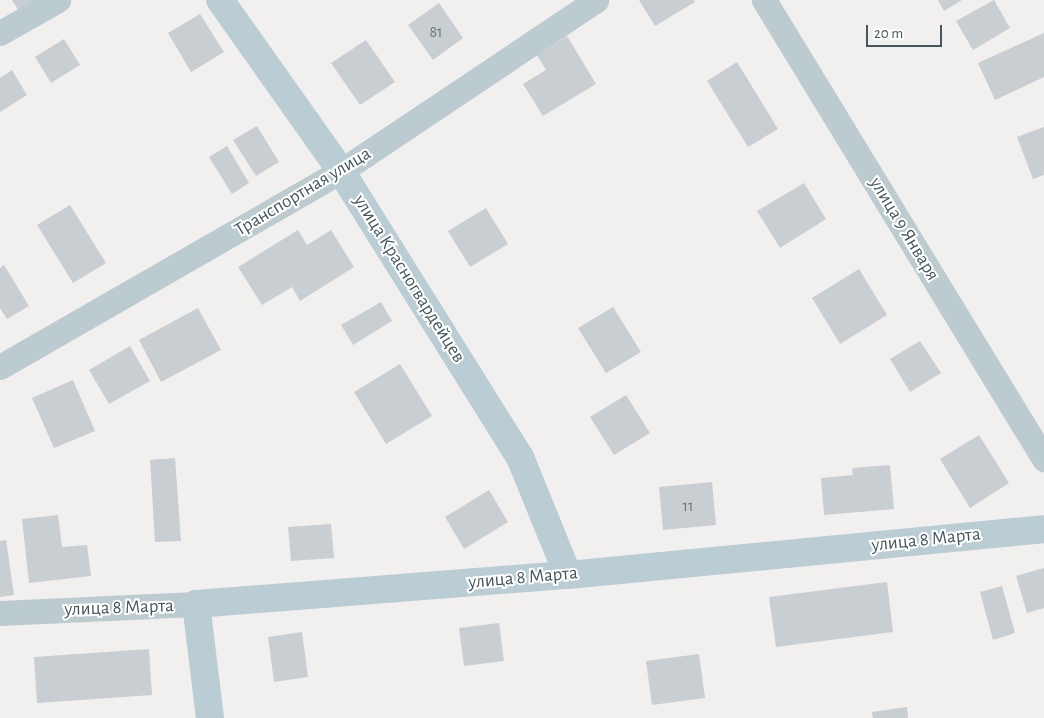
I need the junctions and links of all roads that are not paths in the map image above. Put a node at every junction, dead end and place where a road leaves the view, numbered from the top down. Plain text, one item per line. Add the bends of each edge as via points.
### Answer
1 (58, 0) edge
2 (220, 0) edge
3 (596, 0) edge
4 (764, 0) edge
5 (0, 33) edge
6 (342, 171) junction
7 (0, 368) edge
8 (1044, 459) edge
9 (1044, 529) edge
10 (568, 575) junction
11 (196, 604) junction
12 (0, 613) edge
13 (210, 718) edge

1 - 5 street
2 - 6 street, улица Красногвардейцев
3 - 6 street, Транспортная улица
4 - 8 street, улица 9 Января
6 - 7 street, Транспортная улица
6 - 10 street, улица Красногвардейцев via 520,457
9 - 10 street, улица 8 Марта
10 - 11 street, улица 8 Марта
11 - 12 street, улица 8 Марта
11 - 13 street

